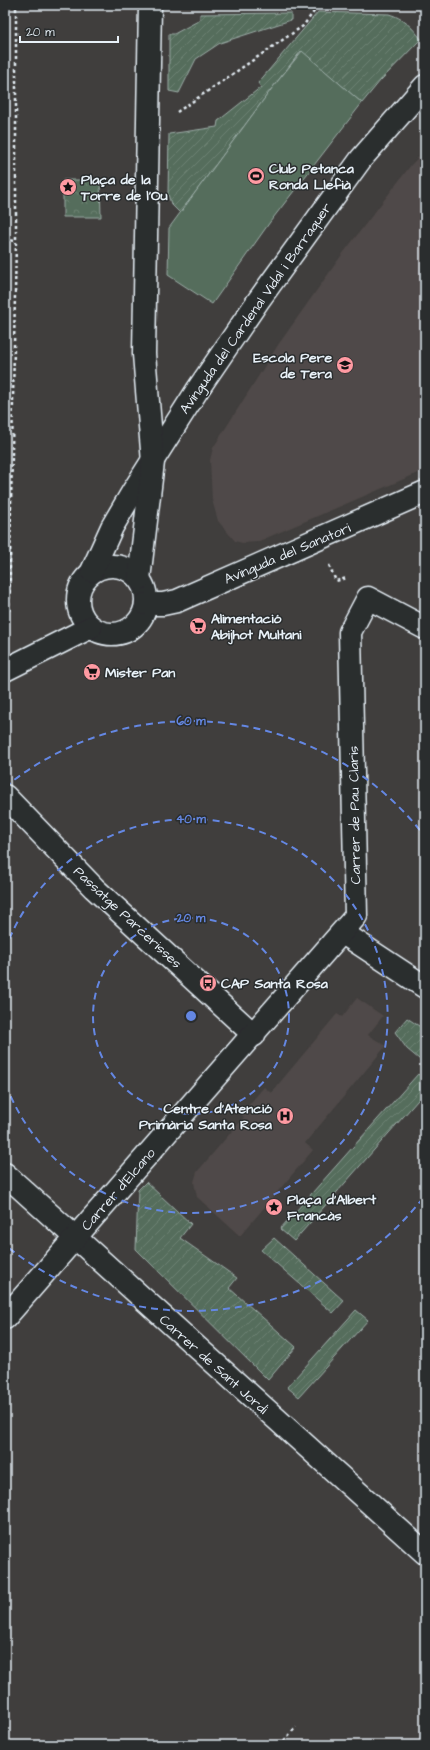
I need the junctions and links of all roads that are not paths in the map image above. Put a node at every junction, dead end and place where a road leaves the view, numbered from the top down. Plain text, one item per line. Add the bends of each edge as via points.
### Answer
1 (150, 5) edge
2 (425, 86) edge
3 (153, 462) junction
4 (425, 492) edge
5 (92, 571) junction
6 (139, 579) junction
7 (146, 604) junction
8 (91, 627) junction
9 (425, 628) edge
10 (5, 670) edge
11 (5, 796) edge
12 (343, 933) junction
13 (425, 987) edge
14 (254, 1035) junction
15 (5, 1174) edge
16 (75, 1238) junction
17 (5, 1318) edge
18 (425, 1553) edge

1 - 3 street via 144,354
2 - 3 street, Avinguda del Cardenal Vidal i Barraquer via 361,159 307,232 198,389
3 - 5 street, Avinguda del Cardenal Vidal i Barraquer via 112,527
3 - 6 street, Avinguda del Cardenal Vidal i Barraquer
4 - 7 street, Avinguda del Sanatori via 177,600 163,604
5 - 6 street via 104,566 117,565 130,570
5 - 8 street via 80,586 77,599 80,613
6 - 7 street via 146,595
7 - 8 street via 137,623 127,631 103,633
8 - 10 street
9 - 12 street, Carrer de Pau Claris via 368,598 350,632 356,916
11 - 14 street, Passatge Parcerisses via 94,888
12 - 13 street
12 - 14 street, Carrer d'Elcano
14 - 16 street, Carrer d'Elcano
15 - 16 street, Carrer de Sant Jordi
16 - 17 street, Carrer d'Elcano
16 - 18 street, Carrer de Sant Jordi

